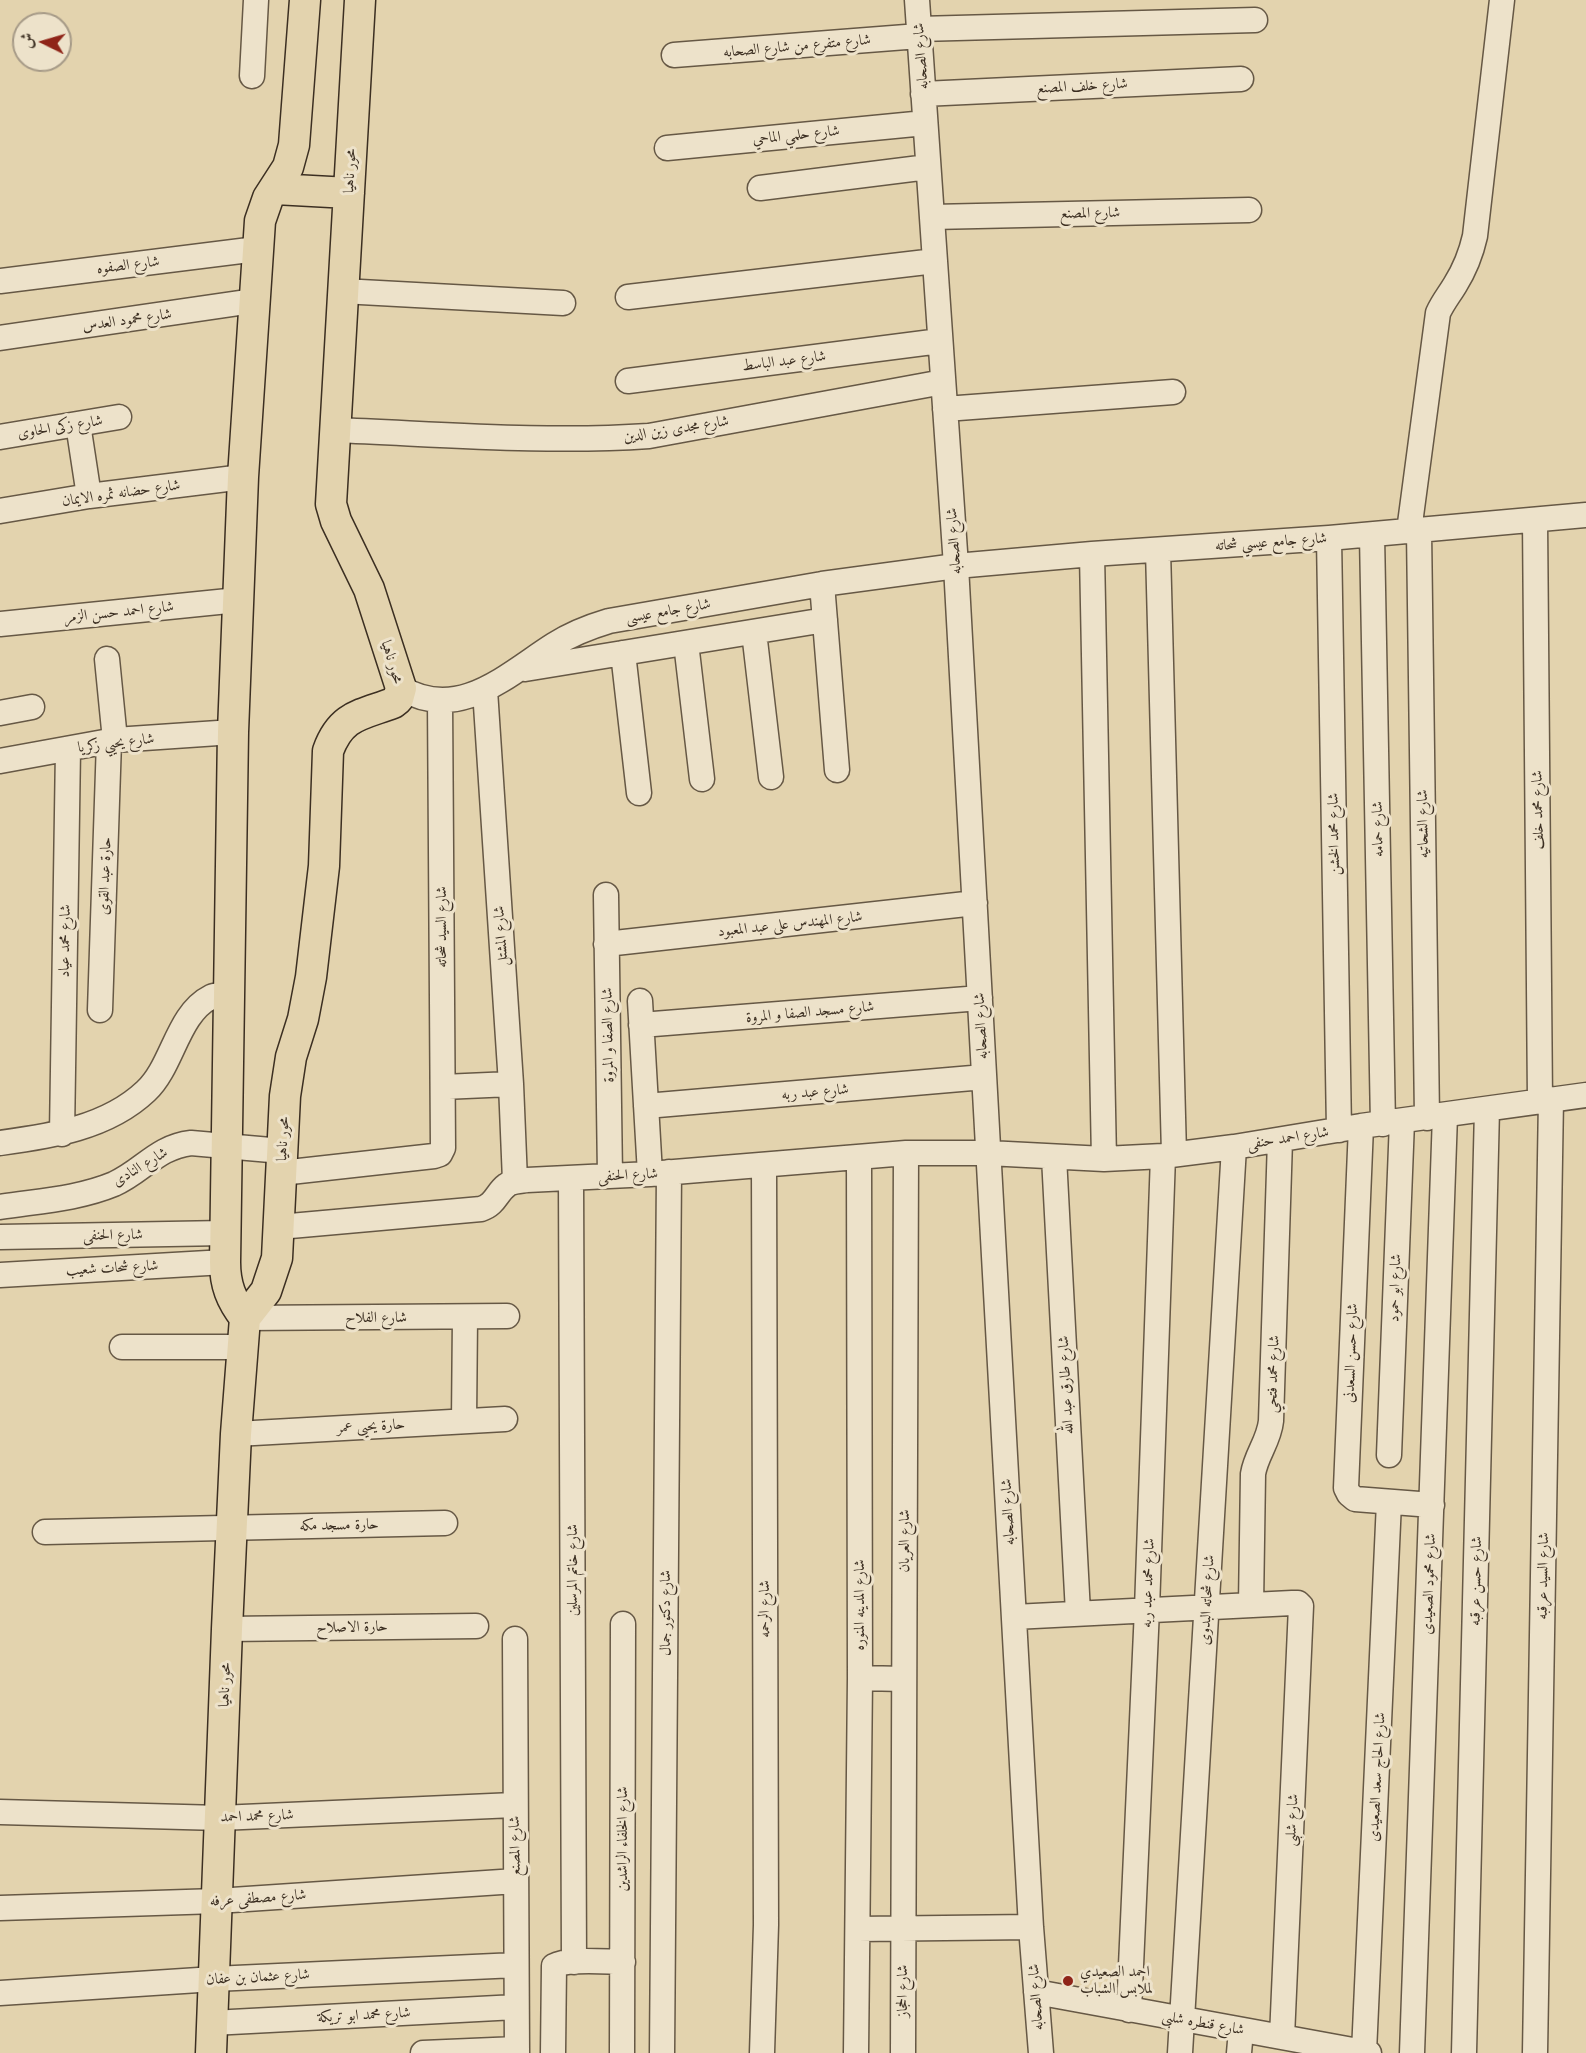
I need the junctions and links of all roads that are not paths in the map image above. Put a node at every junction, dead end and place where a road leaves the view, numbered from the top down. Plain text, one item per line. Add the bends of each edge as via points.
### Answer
1 (256, 0) edge
2 (305, 0) edge
3 (360, 0) edge
4 (917, 0) edge
5 (1502, 0) edge
6 (1255, 20) dead end
7 (919, 33) junction
8 (674, 56) dead end
9 (252, 76) dead end
10 (1241, 79) dead end
11 (923, 94) junction
12 (925, 123) junction
13 (667, 148) dead end
14 (928, 167) junction
15 (760, 188) dead end
16 (275, 189) junction
17 (349, 193) junction
18 (1249, 210) dead end
19 (932, 217) junction
20 (257, 249) junction
21 (935, 261) junction
22 (0, 281) edge
23 (342, 291) junction
24 (628, 297) dead end
25 (253, 302) junction
26 (563, 303) dead end
27 (0, 338) edge
28 (940, 341) junction
29 (628, 381) dead end
30 (943, 382) junction
31 (1173, 392) dead end
32 (945, 409) junction
33 (119, 417) dead end
34 (78, 424) junction
35 (334, 430) junction
36 (0, 437) edge
37 (243, 477) junction
38 (89, 496) junction
39 (0, 511) edge
40 (1586, 515) edge
41 (1535, 520) junction
42 (1414, 531) junction
43 (1372, 535) junction
44 (1329, 538) junction
45 (1158, 550) junction
46 (1092, 554) junction
47 (956, 566) junction
48 (822, 584) junction
49 (238, 600) junction
50 (825, 620) junction
51 (0, 624) edge
52 (753, 632) junction
53 (686, 643) junction
54 (623, 653) junction
55 (107, 659) dead end
56 (517, 670) junction
57 (401, 688) junction
58 (485, 690) junction
59 (440, 700) junction
60 (32, 707) dead end
61 (0, 713) edge
62 (233, 732) junction
63 (112, 741) junction
64 (68, 749) junction
65 (0, 761) edge
66 (837, 770) dead end
67 (771, 777) dead end
68 (702, 779) dead end
69 (639, 793) dead end
70 (606, 895) dead end
71 (975, 903) junction
72 (606, 944) junction
73 (229, 993) junction
74 (980, 998) junction
75 (640, 1001) dead end
76 (100, 1011) dead end
77 (641, 1025) junction
78 (984, 1077) junction
79 (511, 1084) junction
80 (443, 1087) junction
81 (1586, 1095) edge
82 (1546, 1100) junction
83 (646, 1106) junction
84 (1487, 1108) junction
85 (1436, 1116) junction
86 (1371, 1125) junction
87 (62, 1134) junction
88 (1280, 1140) junction
89 (0, 1143) edge
90 (227, 1146) junction
91 (1234, 1147) junction
92 (906, 1153) junction
93 (988, 1153) junction
94 (440, 1154) joint
95 (1169, 1155) junction
96 (859, 1157) junction
97 (1054, 1157) junction
98 (1104, 1159) junction
99 (282, 1162) junction
100 (764, 1165) junction
101 (659, 1173) junction
102 (609, 1176) junction
103 (571, 1178) junction
104 (515, 1181) junction
105 (0, 1207) edge
106 (279, 1227) junction
107 (225, 1233) junction
108 (0, 1237) edge
109 (225, 1262) junction
110 (0, 1275) edge
111 (507, 1316) dead end
112 (465, 1317) junction
113 (244, 1333) junction
114 (122, 1347) dead end
115 (505, 1419) dead end
116 (464, 1421) junction
117 (236, 1434) junction
118 (1389, 1455) dead end
119 (1389, 1502) junction
120 (1432, 1505) junction
121 (445, 1523) dead end
122 (232, 1527) junction
123 (45, 1532) dead end
124 (1251, 1605) junction
125 (1206, 1607) junction
126 (1147, 1609) junction
127 (1078, 1613) junction
128 (1014, 1617) junction
129 (623, 1624) dead end
130 (477, 1626) dead end
131 (227, 1629) junction
132 (515, 1639) dead end
133 (860, 1678) junction
134 (904, 1678) junction
135 (514, 1805) junction
136 (0, 1812) edge
137 (220, 1818) junction
138 (516, 1881) junction
139 (217, 1901) junction
140 (0, 1908) edge
141 (1031, 1927) junction
142 (858, 1929) junction
143 (903, 1929) junction
144 (574, 1962) junction
145 (623, 1962) junction
146 (516, 1965) junction
147 (214, 1979) junction
148 (1036, 1992) junction
149 (0, 1993) edge
150 (516, 2007) junction
151 (1129, 2010) junction
152 (1181, 2019) junction
153 (212, 2023) junction
154 (1240, 2042) edge
155 (1290, 2043) edge
156 (517, 2051) edge
157 (1355, 2052) edge
158 (211, 2053) edge
159 (423, 2053) edge
160 (553, 2053) edge
161 (622, 2053) edge
162 (662, 2053) edge
163 (762, 2053) edge
164 (856, 2053) edge
165 (903, 2053) edge
166 (1041, 2053) edge
167 (1180, 2053) edge
168 (1412, 2053) edge
169 (1464, 2053) edge
170 (1535, 2053) edge

1 - 9 street
2 - 16 main road via 294,145 288,167
3 - 17 main road, محور ناهيا
4 - 7 street, شارع الصحابه
5 - 42 street, شارع الشحاتيه via 1475,236 1469,259 1438,314
6 - 7 street, شارع متفرع من شارع الصحابه
7 - 8 street, شارع متفرع من شارع الصحابه
7 - 11 street, شارع الصحابه
10 - 11 street, شارع خلف المصنع
11 - 12 street, شارع الصحابه
12 - 13 street, شارع حلمي الماحي
12 - 14 street, شارع الصحابه
14 - 15 street
14 - 19 street, شارع الصحابه
16 - 17 main road
16 - 20 main road via 263,209
17 - 23 main road, محور ناهيا
18 - 19 street, شارع المصنع
19 - 21 street, شارع الصحابه
20 - 22 street, شارع الصفوه
20 - 25 main road
21 - 24 street
21 - 28 street, شارع الصحابه
23 - 26 street
23 - 35 main road, محور ناهيا
25 - 27 street, شارع محمود العدس
25 - 37 main road
28 - 29 street, شارع عبد الباسط
28 - 30 street, شارع الصحابه
30 - 32 street, شارع الصحابه
30 - 35 street, شارع مجدى زين الدين via 649,436 564,439
31 - 32 street
32 - 47 street, شارع الصحابه
33 - 34 street, شارع زكى الحاوى
34 - 36 street, شارع زكى الحاوى
34 - 38 street
35 - 57 main road, محور ناهيا via 331,504 369,589
37 - 38 street, شارع حضانه ثمره الايمان
37 - 49 main road
38 - 39 street, شارع حضانه ثمره الايمان
40 - 41 street, شارع جامع عيسي شحاته
41 - 42 street, شارع جامع عيسي شحاته
41 - 82 street, شارع محمد خلف
42 - 43 street, شارع جامع عيسي شحاته
42 - 85 street, شارع الشحاتيه
43 - 44 street, شارع جامع عيسي شحاته
43 - 86 street, شارع حمامه
44 - 45 street, شارع جامع عيسي شحاته
44 - 86 street, شارع محمد الخشن
45 - 46 street, شارع جامع عيسي شحاته
45 - 95 street, شارع محمد عبد ربه
46 - 47 street, شارع جامع عيسي شحاته
46 - 98 street
47 - 48 street, شارع جامع عيسى
47 - 71 street, شارع الصحابه
48 - 50 street
48 - 56 street, شارع جامع عيسى via 609,621 585,628
49 - 51 street, شارع احمد حسن الزمر
49 - 62 main road
50 - 52 street
50 - 66 street
52 - 53 street
52 - 67 street
53 - 54 street
53 - 68 street
54 - 56 street
54 - 69 street
55 - 63 street, حارة عبد القوى
56 - 58 street, شارع جامع عيسى
57 - 59 street, شارع جامع عيسى via 421,699
57 - 99 main road, محور ناهيا via 393,703 350,719 333,737 328,751 324,866 313,966 288,1076
58 - 59 street, شارع جامع عيسى via 463,698
58 - 79 street, شارع المشتل
59 - 80 street, شارع السيد شحاته
60 - 61 street
62 - 63 street, شارع يحيي زكريا
62 - 73 main road
63 - 64 street, شارع يحيي زكريا
63 - 76 street, حارة عبد القوى
64 - 65 street, شارع يحيي زكريا
64 - 87 street, شارع محمد عياد
70 - 72 street, شارع الصفا و المروة
71 - 72 street, شارع المهندس على عبد المعبود
71 - 74 street, شارع الصحابه
72 - 102 street, شارع الصفا و المروة
73 - 87 street via 212,997 189,1018 159,1077 134,1102
73 - 90 main road
74 - 77 street, شارع مسجد الصفا و المروة
74 - 78 street, شارع الصحابه
75 - 77 street, شارع دكتور جمال
77 - 83 street, شارع دكتور جمال
78 - 83 street, شارع عبد ربه
78 - 93 street, شارع الصحابه
79 - 80 street
79 - 104 street, شارع المشتل
80 - 94 street, شارع السيد شحاته
81 - 82 street, شارع احمد حنفى
82 - 84 street, شارع احمد حنفى
82 - 170 street, شارع السيد عرقبه
83 - 101 street, شارع دكتور جمال
84 - 85 street, شارع احمد حنفى
84 - 169 street, شارع حسن عرقبه
85 - 86 street, شارع احمد حنفى
85 - 120 street, شارع محمود الصعيدى
86 - 88 street, شارع احمد حنفى
86 - 118 street, شارع ابو حمود
86 - 119 street, شارع حسن السعدنى via 1346,1488 1354,1498
87 - 89 street
88 - 91 street, شارع احمد حنفى
88 - 124 street, شارع محمد فتحي via 1271,1421 1253,1474
90 - 99 street, شارع النادى
90 - 105 street, شارع النادى via 178,1145 100,1190
90 - 107 main road
91 - 95 street, شارع احمد حنفى
91 - 125 street, شارع شحاته البدوى
92 - 93 street, شارع الحنفى
92 - 96 street, شارع الحنفى
92 - 134 street, شارع العريان
93 - 97 street, شارع احمد حنفى
93 - 128 street, شارع الصحابه
94 - 99 street, شارع النادى
95 - 98 street, شارع احمد حنفى
95 - 126 street, شارع محمد عبد ربه
96 - 100 street, شارع الحنفى
96 - 133 street, شارع المدينه المنوره
97 - 98 street, شارع احمد حنفى
97 - 127 street, شارع طارق عبد الله
99 - 106 main road, محور ناهيا
100 - 101 street, شارع الحنفى
100 - 163 street, شارع الرحمه via 766,1925
101 - 102 street, شارع الحنفى
101 - 162 street, شارع دكتور جمال
102 - 103 street, شارع الحنفى
103 - 104 street, شارع الحنفى
103 - 144 street, شارع خاتم المرسلين
104 - 106 street via 490,1206 481,1209
106 - 113 main road, محور ناهيا via 273,1275
107 - 108 street, شارع الحنفى
107 - 109 main road
109 - 110 street, شارع شحات شعيب
109 - 113 main road via 229,1292
111 - 112 street, شارع الفلاح
112 - 113 street, شارع الفلاح
112 - 116 street
113 - 114 street, شارع الفلاح
113 - 117 main road, محور ناهيا
115 - 116 street, حارة يحيى عمر
116 - 117 street, حارة يحيى عمر
117 - 122 main road, محور ناهيا
119 - 120 street, شارع حسن السعدنى
119 - 157 street, شارع الحاج سعد الصعيدى
120 - 168 street, شارع محمود الصعيدى
121 - 122 street, حارة مسجد مكه
122 - 123 street, حارة مسجد مكه
122 - 131 main road, محور ناهيا
124 - 125 street
124 - 155 street, شارع شلبى via 1292,1603 1302,1608
125 - 126 street
125 - 152 street, شارع شحاته البدوى
126 - 127 street
126 - 151 street, شارع محمد عبد ربه
127 - 128 street
128 - 141 street, شارع الصحابه
129 - 145 street, شارع الخلفاء الراشدين
130 - 131 street, حارة الاصلاح
131 - 137 main road, محور ناهيا
132 - 135 street, شارع المصنع
133 - 134 street
133 - 142 street, شارع المدينه المنوره
134 - 143 street, شارع العريان
135 - 137 street, شارع محمد احمد
135 - 138 street, شارع المصنع
136 - 137 street, شارع محمد احمد
137 - 139 main road, محور ناهيا
138 - 139 street, شارع مصطفى عرفه
138 - 146 street, شارع المصنع
139 - 140 street, شارع مصطفى عرفه
139 - 147 main road, محور ناهيا
141 - 143 street
141 - 148 street, شارع الصحابه
142 - 143 street
142 - 164 street, شارع المدينه المنوره
143 - 165 street, شارع الحجاز
144 - 145 street
144 - 160 street via 553,1968
145 - 161 street, شارع الخلفاء الراشدين
146 - 147 street, شارع عثمان بن عفان
146 - 150 street, شارع المصنع
147 - 149 street, شارع عثمان بن عفان
147 - 153 main road, محور ناهيا
148 - 151 street, شارع قنطره شلبى
148 - 166 street, شارع الصحابه
150 - 153 street, شارع محمد ابو تريكة
150 - 156 street, شارع المصنع
151 - 152 street, شارع قنطره شلبى
152 - 154 street, شارع قنطره شلبى
152 - 167 street, شارع شحاته البدوى
153 - 158 main road, محور ناهيا
154 - 155 street, شارع قنطره شلبى
155 - 157 street, شارع قنطره شلبى
156 - 159 street

